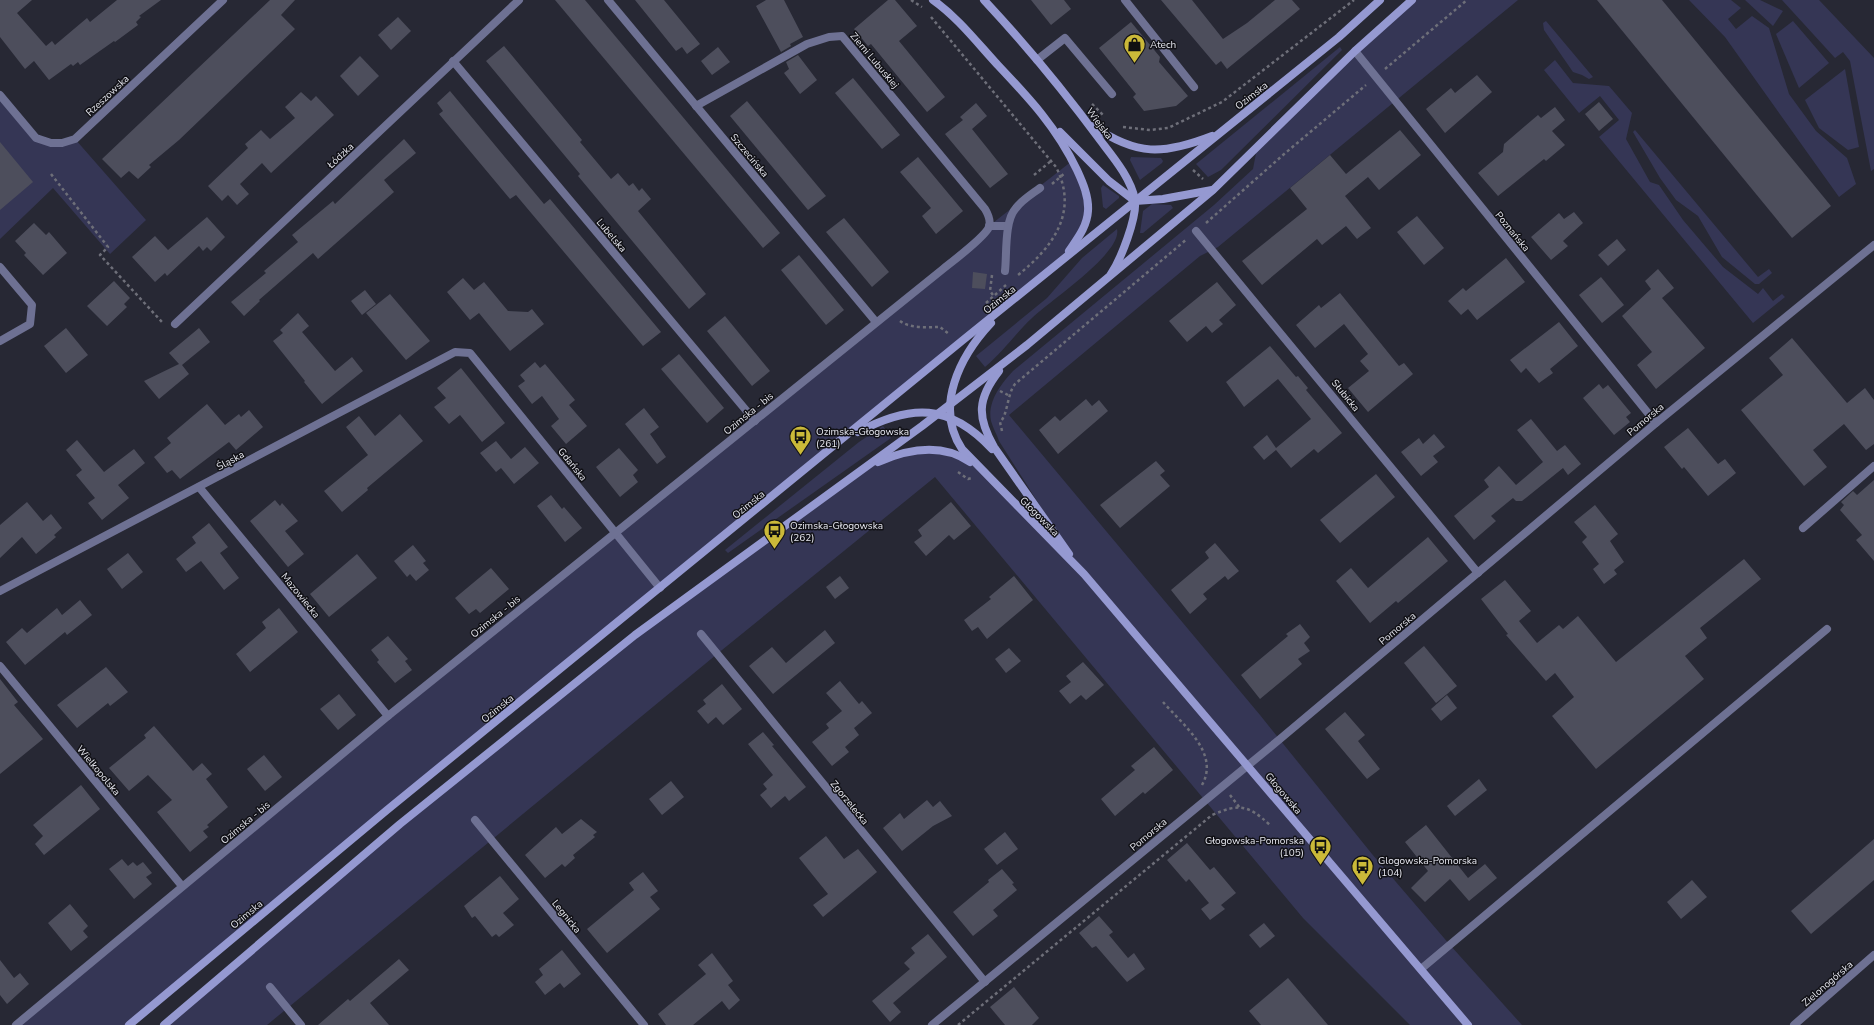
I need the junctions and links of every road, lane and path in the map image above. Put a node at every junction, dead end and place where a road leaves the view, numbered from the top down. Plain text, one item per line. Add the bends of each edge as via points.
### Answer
1 (223, 0) edge
2 (519, 0) edge
3 (608, 0) edge
4 (911, 0) edge
5 (932, 0) edge
6 (984, 0) edge
7 (1125, 0) edge
8 (1354, 0) edge
9 (1380, 0) edge
10 (1412, 0) edge
11 (1467, 0) edge
12 (924, 9) dead end
13 (927, 13) dead end
14 (1355, 51) junction
15 (1037, 60) junction
16 (453, 61) junction
17 (1376, 77) junction
18 (1194, 87) dead end
19 (1112, 94) dead end
20 (0, 95) edge
21 (696, 106) junction
22 (1044, 115) junction
23 (1088, 123) junction
24 (1121, 127) dead end
25 (1223, 131) junction
26 (1192, 169) dead end
27 (51, 174) dead end
28 (1203, 179) dead end
29 (1040, 188) dead end
30 (1213, 190) junction
31 (1135, 201) junction
32 (1223, 202) dead end
33 (1227, 205) junction
34 (989, 226) junction
35 (1008, 226) junction
36 (1196, 231) junction
37 (1874, 245) edge
38 (1058, 263) junction
39 (0, 267) edge
40 (1006, 271) dead end
41 (1015, 277) dead end
42 (1107, 279) junction
43 (1009, 282) dead end
44 (1026, 290) junction
45 (983, 306) dead end
46 (889, 312) junction
47 (876, 322) junction
48 (175, 324) joint
49 (955, 330) dead end
50 (0, 341) edge
51 (470, 354) joint
52 (1005, 363) junction
53 (950, 404) junction
54 (937, 414) junction
55 (951, 419) junction
56 (755, 421) junction
57 (1000, 422) dead end
58 (1656, 423) junction
59 (837, 444) junction
60 (1874, 466) edge
61 (866, 467) junction
62 (1011, 470) junction
63 (982, 471) junction
64 (199, 487) junction
65 (1803, 528) dead end
66 (616, 532) junction
67 (1478, 573) junction
68 (1084, 574) junction
69 (660, 588) junction
70 (0, 591) edge
71 (1827, 629) dead end
72 (701, 634) dead end
73 (0, 666) edge
74 (1163, 702) dead end
75 (388, 716) junction
76 (1247, 765) junction
77 (1200, 789) dead end
78 (475, 820) dead end
79 (1270, 825) dead end
80 (182, 886) junction
81 (1874, 955) edge
82 (1420, 969) junction
83 (985, 982) junction
84 (270, 987) dead end
85 (16, 1025) edge
86 (129, 1025) edge
87 (164, 1025) edge
88 (301, 1025) edge
89 (644, 1025) edge
90 (932, 1025) edge
91 (958, 1025) edge
92 (1468, 1025) edge
93 (1794, 1025) edge

1 - 20 street, Rzeszowska via 75,139 51,143 36,138
2 - 16 street, Łódzka
3 - 21 street, Szczecińska
4 - 12 path
5 - 22 main road via 963,25
6 - 15 main road, Wiejska
7 - 18 street
8 - 24 path via 1217,104 1168,128 1146,130
9 - 25 main road, Ozimska
10 - 14 main road
11 - 17 path
13 - 41 path via 1056,167 1063,183 1065,204 1060,223 1046,249
14 - 17 street, Poznańska
14 - 30 main road
15 - 19 street via 1065,38
15 - 23 main road, Wiejska
16 - 48 street, Łódzka
16 - 56 street, Lubelska
17 - 33 path
17 - 58 street, Poznańska
21 - 34 street, Ziemi Lubuskiej via 807,44 842,36 985,209 989,216
21 - 47 street, Szczecińska
22 - 31 main road via 1109,181
22 - 38 main road via 1072,161 1088,200 1087,221 1082,232
23 - 25 main road via 1113,139 1151,151 1189,144
23 - 31 main road, Wiejska via 1122,171
25 - 31 main road, Ozimska
26 - 28 path
27 - 48 path via 108,247 100,255 170,330
29 - 35 street via 1015,208
30 - 31 main road
30 - 42 main road
31 - 38 main road, Ozimska
31 - 42 main road via 1130,232
32 - 33 path
33 - 36 path
34 - 35 street
34 - 46 street, Ozimska - bis via 984,234
35 - 40 street
36 - 57 path via 1015,384 1008,395
36 - 67 street, Słubicka
37 - 58 street, Pomorska
38 - 44 main road, Ozimska
39 - 50 street via 32,305 30,324
42 - 52 main road
43 - 45 path
44 - 53 main road via 990,324 966,355 954,381
44 - 59 main road, Ozimska
46 - 47 street, Ozimska - bis
46 - 49 path via 906,325 940,327 949,334
47 - 56 street, Ozimska - bis
51 - 64 street, Śląska via 455,352
51 - 66 street, Gdańska
52 - 53 main road
52 - 62 main road, Głogowska via 986,391 981,414 994,448
53 - 54 main road
53 - 55 main road
54 - 55 main road
54 - 59 main road via 906,413 870,426
54 - 61 main road
55 - 62 main road, Głogowska via 973,432
55 - 63 main road, Głogowska via 958,443
56 - 66 street, Ozimska - bis
58 - 67 street, Pomorska
59 - 69 main road, Ozimska
60 - 65 street
61 - 63 main road, Głogowska via 900,453 937,450 961,457
61 - 87 main road via 635,635 400,824
62 - 68 main road, Głogowska
63 - 68 main road, Głogowska
64 - 70 street, Śląska
64 - 75 street, Mazowiecka
66 - 69 street, Gdańska
66 - 75 street, Ozimska - bis
67 - 76 street, Pomorska
68 - 76 main road, Głogowska
69 - 86 main road, Ozimska
71 - 82 street
72 - 83 street, Zgorzelecka
73 - 80 street, Wielkopolska
74 - 77 path via 1203,749 1207,772
75 - 80 street, Ozimska - bis
76 - 82 main road, Głogowska
76 - 83 street, Pomorska
78 - 89 street, Legnicka
79 - 91 path via 1248,808 1232,808 1212,814
80 - 85 street, Ozimska - bis
81 - 93 street, Zielonogórska
82 - 92 main road, Głogowska
83 - 90 street, Pomorska
84 - 88 street

